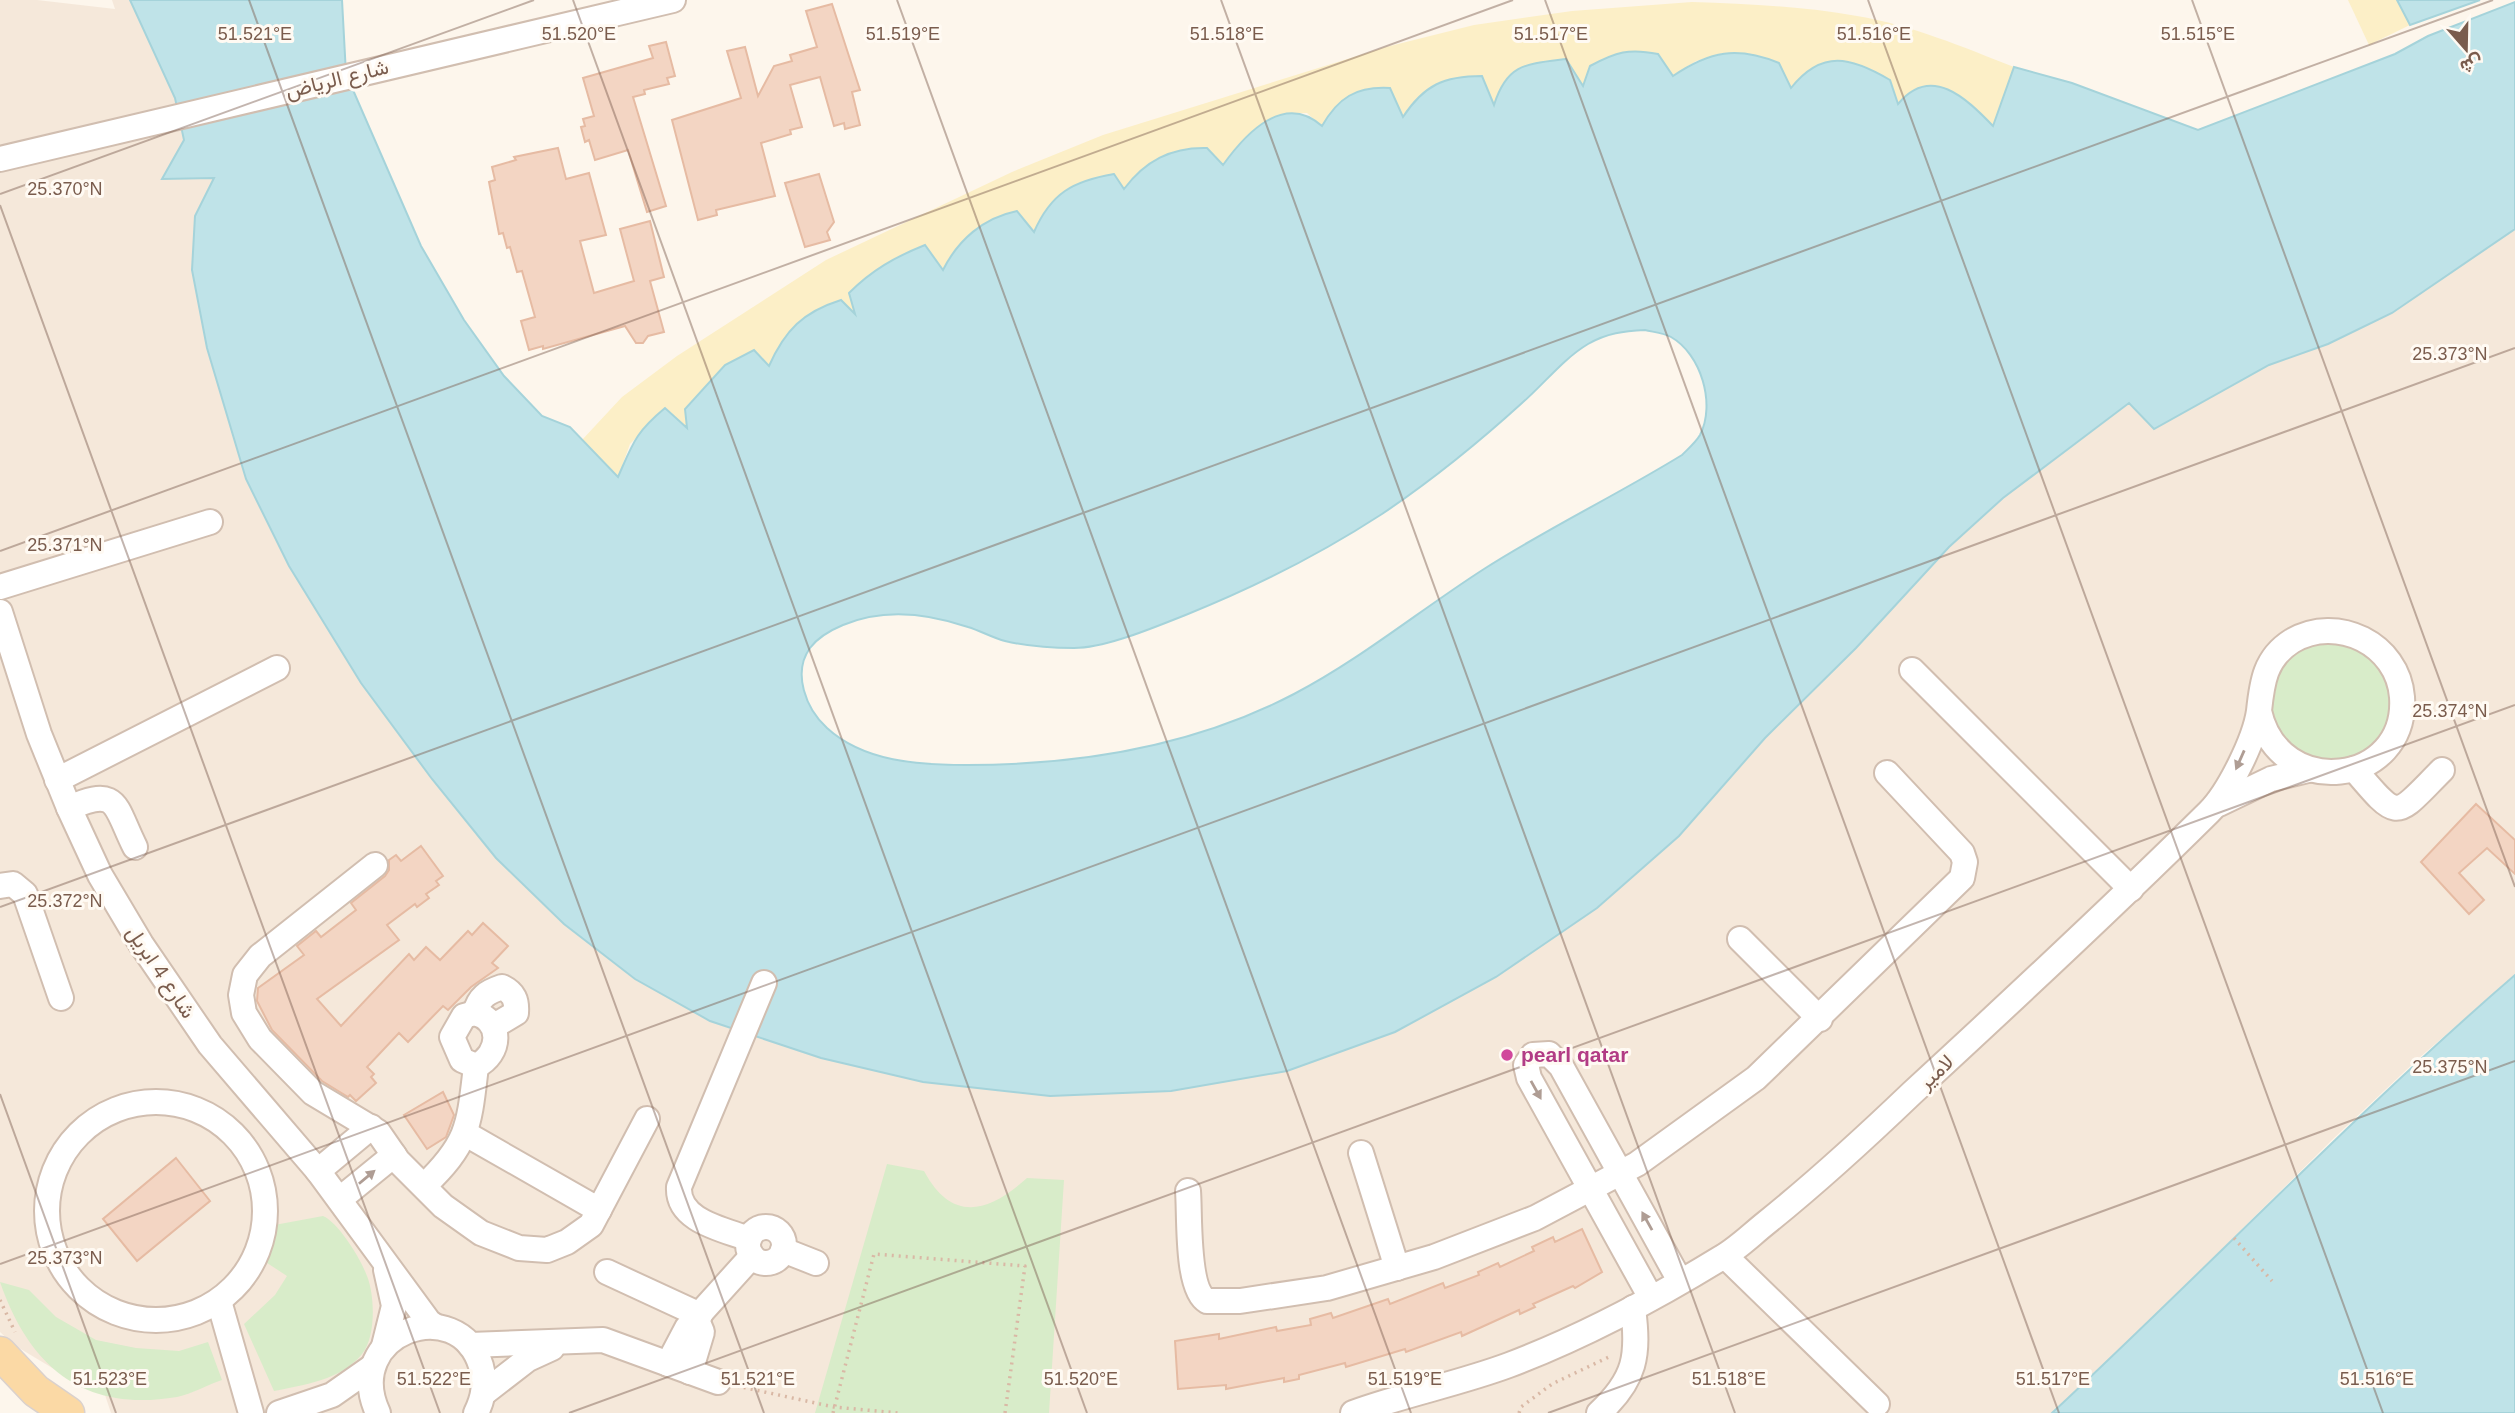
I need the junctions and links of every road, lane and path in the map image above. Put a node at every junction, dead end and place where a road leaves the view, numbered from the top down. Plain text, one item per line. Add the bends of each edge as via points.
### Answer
1 (673, 0) edge
2 (0, 159) edge
3 (210, 522) dead end
4 (0, 587) edge
5 (0, 612) edge
6 (277, 668) dead end
7 (1912, 670) dead end
8 (2259, 711) junction
9 (2354, 769) junction
10 (2308, 770) junction
11 (2442, 770) dead end
12 (1887, 774) dead end
13 (57, 780) junction
14 (2215, 806) junction
15 (69, 808) junction
16 (135, 846) dead end
17 (375, 865) dead end
18 (0, 886) edge
19 (2131, 889) junction
20 (1740, 939) dead end
21 (764, 983) dead end
22 (61, 998) dead end
23 (1820, 1019) junction
24 (476, 1066) junction
25 (648, 1119) dead end
26 (371, 1127) junction
27 (466, 1134) junction
28 (1362, 1153) dead end
29 (394, 1155) junction
30 (317, 1171) junction
31 (1620, 1173) junction
32 (424, 1186) junction
33 (1591, 1189) junction
34 (1188, 1191) dead end
35 (340, 1199) junction
36 (599, 1210) junction
37 (2234, 1238) dead end
38 (750, 1248) junction
39 (378, 1253) junction
40 (1725, 1256) junction
41 (816, 1263) dead end
42 (1397, 1268) junction
43 (607, 1272) dead end
44 (1680, 1281) junction
45 (2272, 1281) dead end
46 (219, 1301) junction
47 (1642, 1303) junction
48 (698, 1317) junction
49 (436, 1327) junction
50 (576, 1342) junction
51 (1637, 1343) junction
52 (470, 1345) junction
53 (384, 1346) junction
54 (0, 1353) edge
55 (0, 1358) edge
56 (372, 1367) junction
57 (679, 1368) junction
58 (718, 1382) joint
59 (480, 1403) edge
60 (1877, 1404) dead end
61 (319, 1407) edge
62 (834, 1407) junction
63 (28, 1413) edge
64 (68, 1413) edge
65 (251, 1413) edge
66 (279, 1413) edge
67 (378, 1413) edge
68 (833, 1413) edge
69 (898, 1413) edge
70 (1005, 1413) edge
71 (1353, 1413) edge
72 (1519, 1413) edge
73 (1599, 1413) edge

1 - 2 street, شارع الرياض
3 - 4 street
5 - 13 street, شارع 4 ابريل
6 - 13 street
7 - 19 street
8 - 9 street via 2267,667 2291,642 2323,631 2346,632 2368,641 2392,665 2402,709 2395,732 2382,750
8 - 10 street via 2266,734 2279,752
8 -> 14 street, لامير via 2232,779
9 - 10 street
9 - 11 street via 2385,806 2396,809 2407,805
10 - 14 street, لامير via 2271,779
12 - 23 street via 1962,853 1965,870 1954,888
13 - 15 street, شارع 4 ابريل
14 - 19 street, لامير
15 - 16 street via 94,797 113,802
15 - 30 street, شارع 4 ابريل via 100,875 177,998 210,1045
17 - 26 street via 260,956 245,975 240,995 244,1013 260,1039 286,1068 313,1093
18 - 22 street via 13,884 25,894
19 - 40 street, لامير via 1816,1183
20 - 23 street
21 - 38 street via 679,1187 680,1202 687,1212
23 - 31 street via 1719,1107
24 - 24 street via 485,1062 496,1040 484,1019 464,1016 452,1037 462,1059
24 - 27 street
25 - 36 street
26 - 29 street
26 - 30 street
27 - 32 street via 447,1164
27 - 36 street
28 - 42 street
29 - 32 street
35 -> 29 street
30 - 35 street, شارع 4 ابريل
31 - 33 street
31 -> 33 street via 1561,1066 1549,1054 1533,1055 1526,1065 1529,1078
44 -> 31 street
32 - 36 street via 481,1233 519,1248 547,1250 567,1242 591,1225
33 - 42 street via 1513,1227
33 - 47 street
34 - 42 street via 1195,1286 1207,1301 1313,1290
35 - 39 street, شارع 4 ابريل
37 - 45 path
38 - 41 street via 769,1262 783,1250
38 - 48 street
39 - 49 street, شارع 4 ابريل
39 - 53 street, شارع 4 ابريل via 393,1292 393,1320
40 - 44 street, لامير
40 - 60 street
43 - 48 street
44 - 47 street, لامير
46 - 46 street via 242,1280 258,1254 266,1224 259,1174 240,1139 216,1119 189,1106 128,1106 99,1118 76,1137 50,1184 49,1236 73,1284 117,1314 143,1320 196,1314
46 - 65 street
47 - 51 street
47 - 71 street, لامير via 1508,1365
48 - 57 street via 702,1332
49 - 52 street
49 - 53 street via 408,1330
50 - 52 street
50 - 57 street via 603,1340
50 - 59 street via 528,1359
51 - 72 path via 1552,1384
51 - 73 street via 1626,1381
52 - 59 street via 482,1368
53 - 56 street, شارع 4 ابريل
54 - 64 main road via 36,1391
55 - 63 main road
56 - 61 street
56 - 67 street via 370,1391
57 - 58 street
58 - 62 path
61 - 66 street
62 - 68 path
62 - 69 path
62 - 70 path via 874,1254 1025,1266

